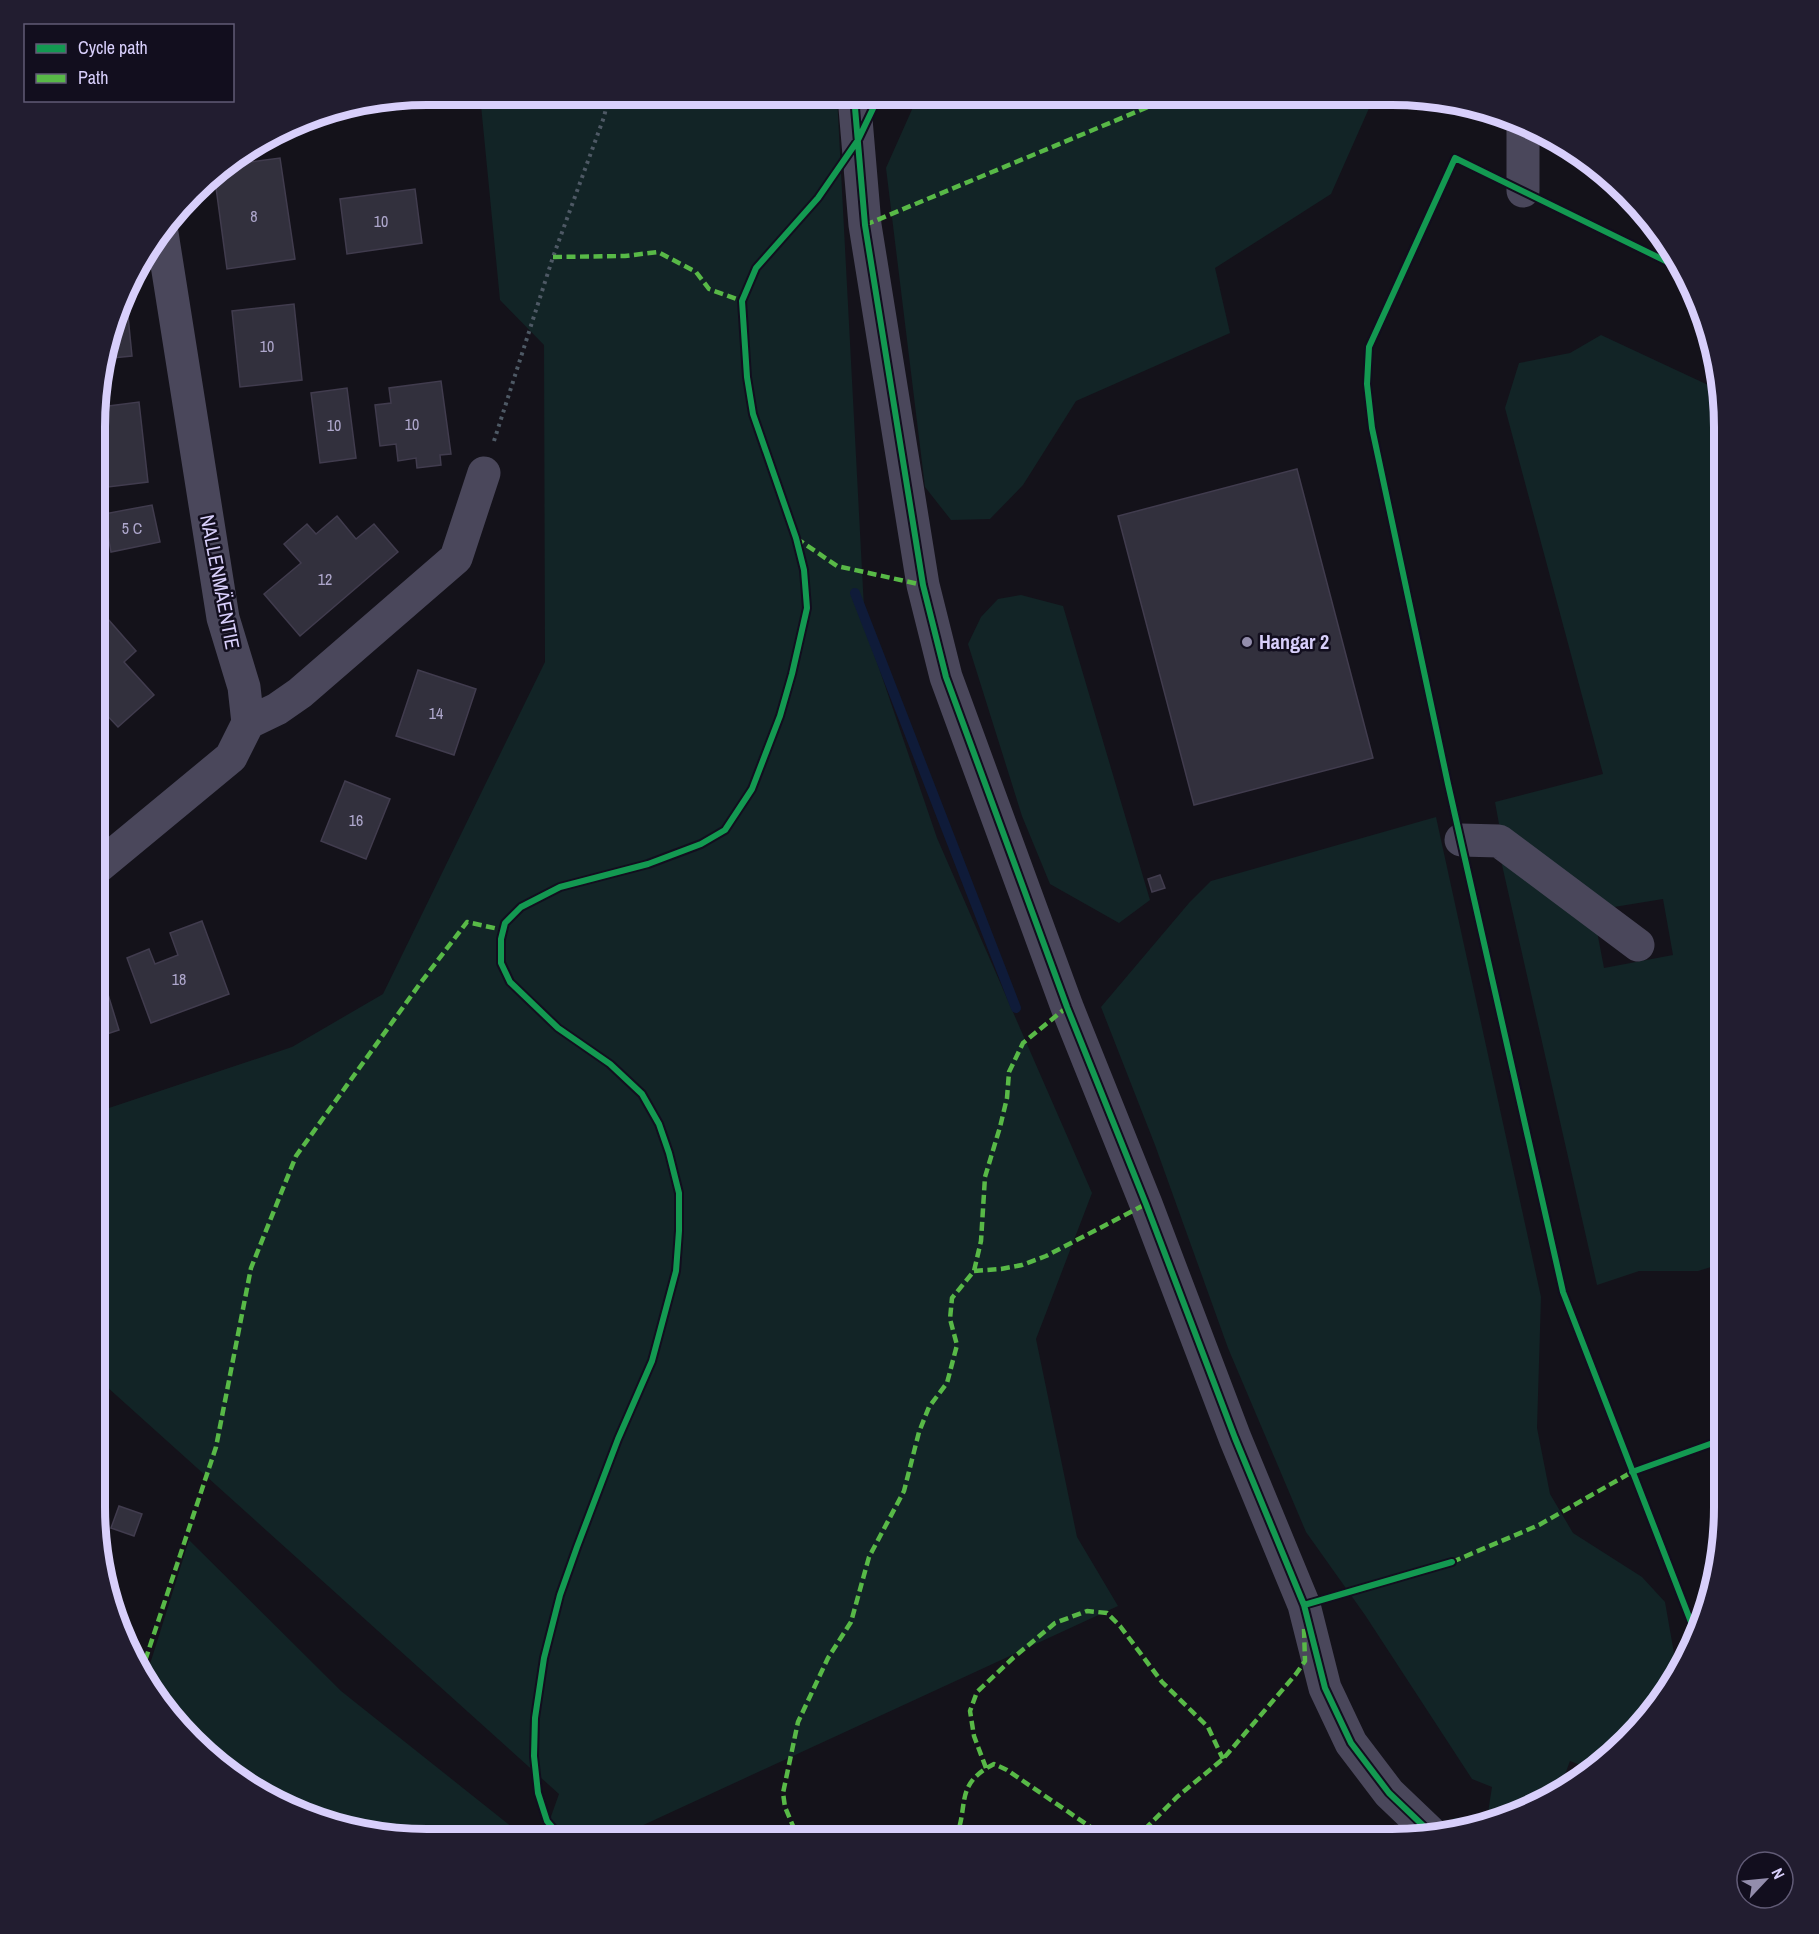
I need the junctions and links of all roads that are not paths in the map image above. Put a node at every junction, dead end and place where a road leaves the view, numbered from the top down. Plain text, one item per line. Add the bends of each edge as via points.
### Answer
1 (856, 105) edge
2 (1523, 133) edge
3 (1523, 191) dead end
4 (163, 242) edge
5 (484, 473) road end
6 (248, 723) junction
7 (1461, 840) dead end
8 (105, 861) edge
9 (1638, 945) dead end
10 (1425, 1827) edge

1 - 10 street via 867,237 923,585 946,677 1067,1006 1304,1605 1325,1688 1351,1743 1389,1793
2 - 3 street
4 - 6 street, NALLENMÄENTIE via 223,618 244,687
5 - 6 street via 456,558 300,693
6 - 8 street via 231,757
7 - 9 street via 1499,841

